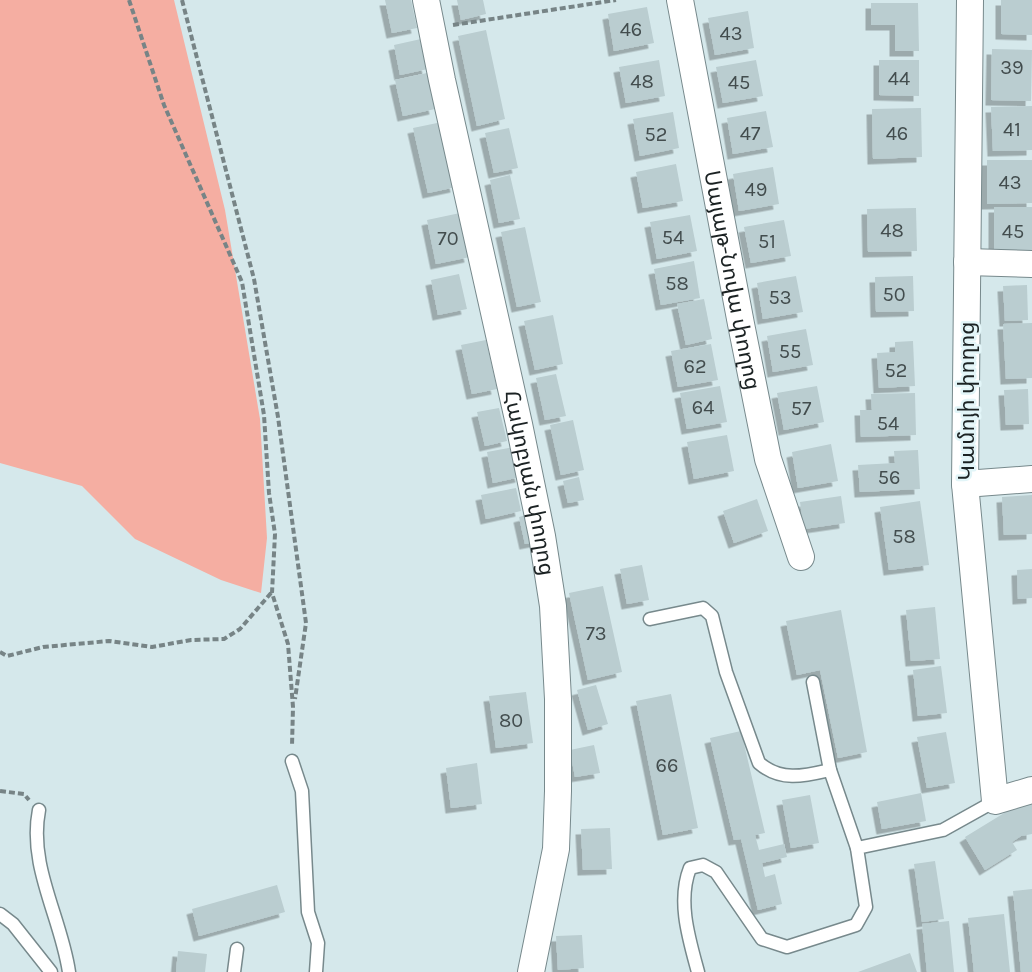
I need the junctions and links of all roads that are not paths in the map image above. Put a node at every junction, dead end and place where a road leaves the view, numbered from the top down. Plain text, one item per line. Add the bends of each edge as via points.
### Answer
1 (426, 0) edge
2 (680, 0) edge
3 (970, 0) edge
4 (967, 262) junction
5 (1032, 264) edge
6 (1032, 479) edge
7 (965, 484) junction
8 (801, 557) dead end
9 (650, 619) dead end
10 (813, 682) dead end
11 (292, 760) road end
12 (831, 770) junction
13 (1032, 790) edge
14 (995, 801) junction
15 (39, 810) road end
16 (857, 848) junction
17 (0, 914) edge
18 (237, 949) dead end
19 (51, 972) edge
20 (69, 972) edge
21 (234, 972) edge
22 (316, 972) edge
23 (531, 972) edge
24 (698, 972) edge

1 - 23 street, Հակոբյան փողոց via 519,424 553,606 558,710 556,849
2 - 8 street, Սայաթ-Նովա փողոց via 768,459
3 - 4 street, Կամոյի փողոց
4 - 5 street
4 - 7 street, Կամոյի փողոց
6 - 7 street
7 - 14 street, Կամոյի փողոց
9 - 12 lane via 703,608 712,616 726,672 759,763 770,772 798,777
10 - 12 lane
11 - 22 lane via 302,791 308,912 318,943
12 - 16 lane
13 - 14 street
14 - 16 lane via 943,830
15 - 20 lane via 36,852
16 - 24 lane via 866,907 856,925 787,947 762,939 716,872 703,865 690,867 685,882 686,928
17 - 19 lane via 13,924
18 - 21 lane

